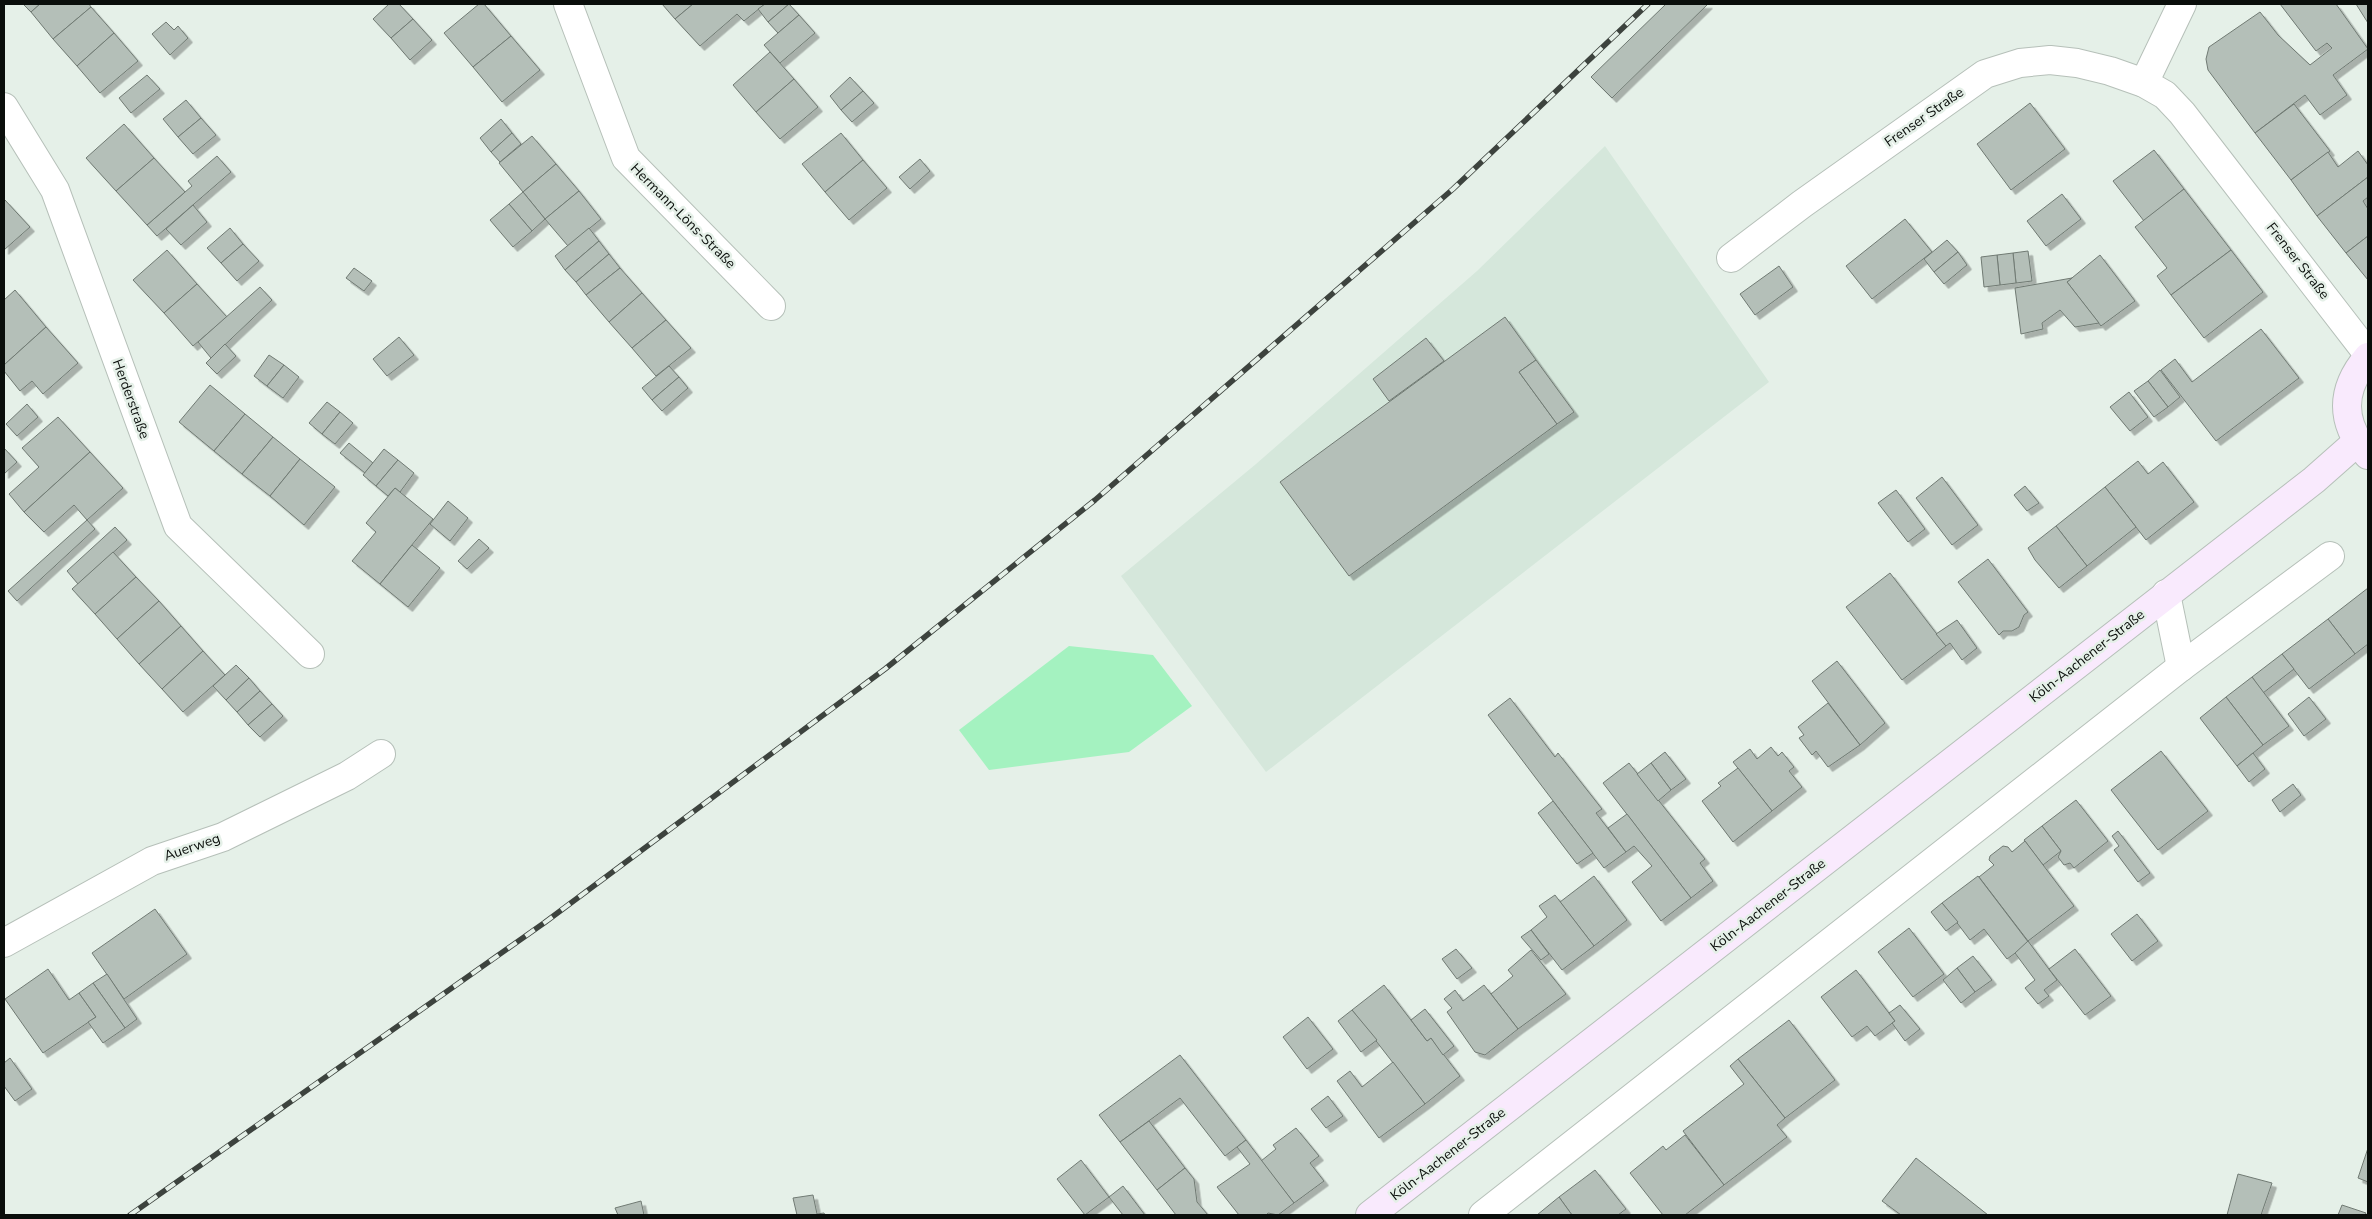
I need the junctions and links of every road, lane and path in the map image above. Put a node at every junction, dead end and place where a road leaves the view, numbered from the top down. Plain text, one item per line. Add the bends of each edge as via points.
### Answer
1 (568, 4) edge
2 (2182, 4) edge
3 (2144, 83) junction
4 (4, 107) edge
5 (1731, 258) dead end
6 (771, 306) dead end
7 (2368, 356) edge
8 (2363, 448) edge
9 (2330, 556) dead end
10 (2166, 594) junction
11 (310, 654) dead end
12 (2181, 667) junction
13 (381, 754) dead end
14 (4, 943) edge
15 (1370, 1215) edge
16 (1482, 1215) edge

1 - 6 street, Hermann-Löns-Straße via 626,158
2 - 3 street
3 - 5 street, Frenser Straße via 2110,70 2050,60 2020,63 1985,74
3 - 7 street, Frenser Straße via 2164,95 2182,113
4 - 11 street, Herderstraße via 55,190 178,526
7 - 8 main road via 2349,388 2346,406 2349,425
8 - 10 main road, Köln-Aachener-Straße via 2314,480
9 - 12 street
10 - 12 street
10 - 15 main road, Köln-Aachener-Straße
12 - 16 street
13 - 14 street, Auerweg via 347,776 223,837 152,861

